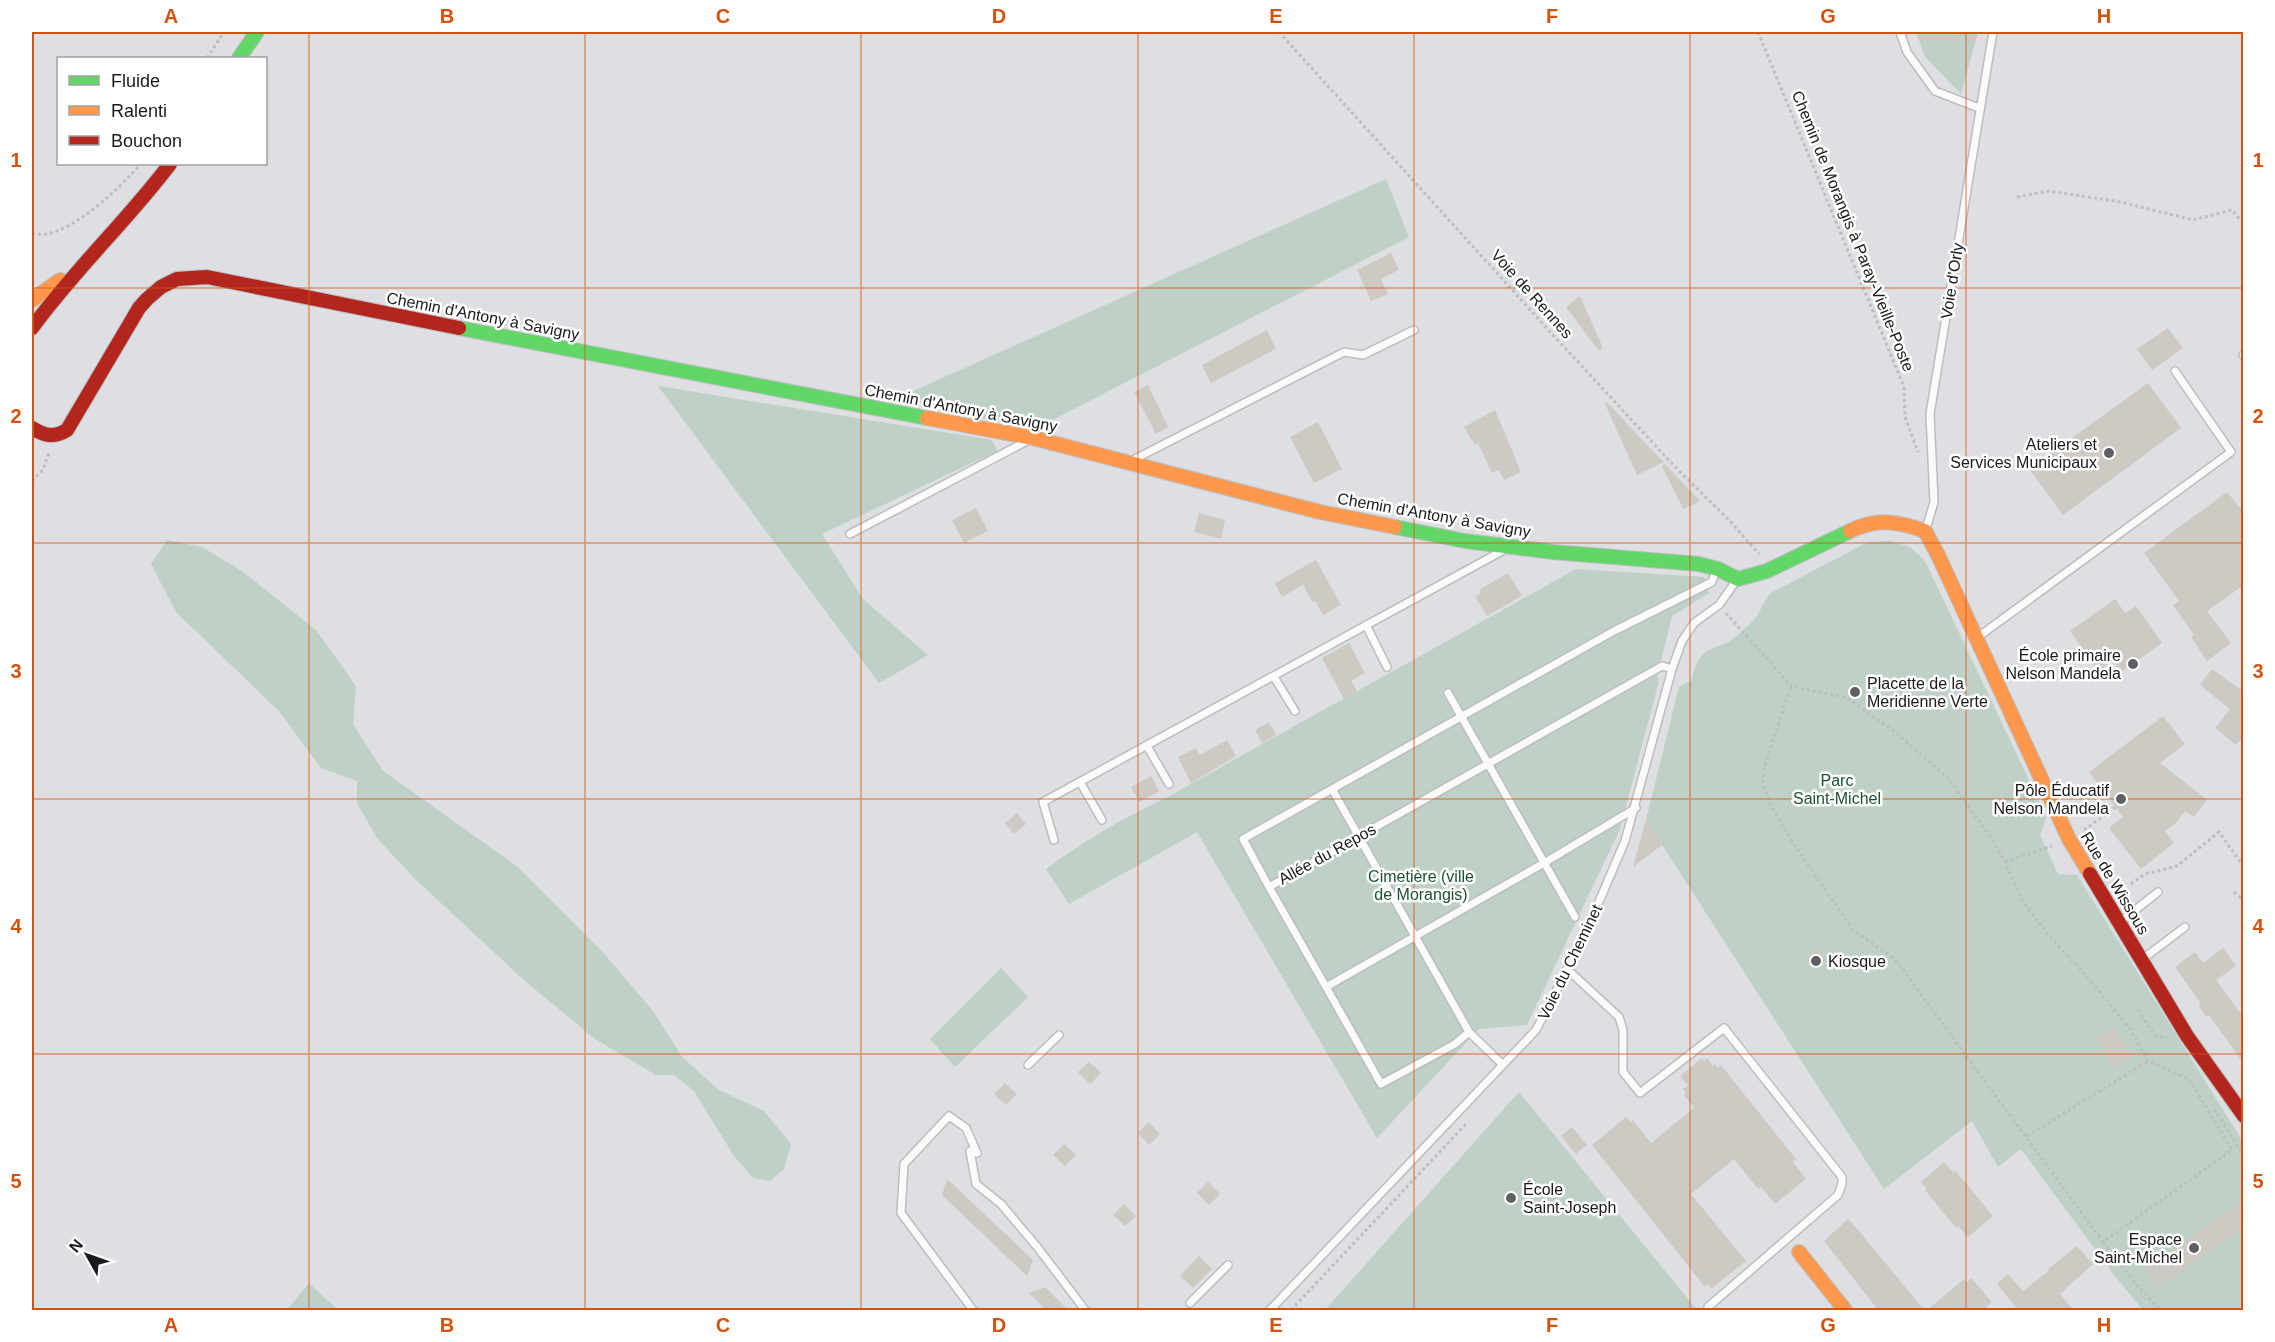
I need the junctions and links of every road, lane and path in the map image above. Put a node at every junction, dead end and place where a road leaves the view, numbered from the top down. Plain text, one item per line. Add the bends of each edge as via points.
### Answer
1 (224, 32) edge
2 (257, 32) edge
3 (1279, 32) edge
4 (1758, 32) edge
5 (1900, 32) edge
6 (1993, 32) edge
7 (208, 57) edge
8 (240, 57) edge
9 (1979, 108) junction
10 (139, 165) edge
11 (169, 165) edge
12 (2017, 197) dead end
13 (2244, 224) edge
14 (32, 234) edge
15 (109, 237) junction
16 (32, 300) edge
17 (32, 328) edge
18 (1414, 330) dead end
19 (2175, 371) dead end
20 (32, 428) edge
21 (55, 437) junction
22 (1033, 438) junction
23 (1128, 462) junction
24 (1932, 474) junction
25 (32, 482) edge
26 (1925, 531) junction
27 (850, 534) dead end
28 (1510, 547) junction
29 (1716, 568) junction
30 (1767, 571) junction
31 (1738, 579) junction
32 (1719, 604) junction
33 (1366, 625) junction
34 (1976, 639) junction
35 (1387, 667) dead end
36 (1672, 669) junction
37 (1274, 676) junction
38 (1791, 686) junction
39 (1448, 693) dead end
40 (1295, 711) dead end
41 (1461, 716) junction
42 (1148, 746) junction
43 (1488, 764) junction
44 (1080, 782) junction
45 (1168, 784) dead end
46 (1332, 789) junction
47 (2125, 800) dead end
48 (1636, 808) junction
49 (1102, 820) dead end
50 (1359, 836) junction
51 (2069, 839) junction
52 (1054, 840) dead end
53 (2005, 862) junction
54 (1544, 863) junction
55 (2244, 867) edge
56 (2131, 884) dead end
57 (1269, 886) junction
58 (2158, 892) dead end
59 (2234, 892) dead end
60 (2244, 900) edge
61 (1575, 917) dead end
62 (2119, 922) junction
63 (2185, 927) dead end
64 (1414, 936) junction
65 (2142, 959) junction
66 (1567, 969) junction
67 (1326, 987) junction
68 (2138, 1010) dead end
69 (1469, 1032) junction
70 (1059, 1035) dead end
71 (2167, 1038) dead end
72 (2148, 1061) junction
73 (1503, 1064) junction
74 (1028, 1065) dead end
75 (2193, 1077) dead end
76 (2206, 1097) dead end
77 (2213, 1107) dead end
78 (2244, 1116) edge
79 (2027, 1136) junction
80 (2238, 1147) junction
81 (2232, 1150) junction
82 (2244, 1156) edge
83 (1786, 1240) junction
84 (2103, 1242) junction
85 (1799, 1252) joint
86 (1228, 1265) dead end
87 (1190, 1303) dead end
88 (1708, 1307) dead end
89 (973, 1311) edge
90 (1085, 1311) edge
91 (1270, 1311) edge
92 (1845, 1311) edge
93 (2160, 1311) edge

1 - 7 path
2 - 8 street
3 - 30 path, Voie de Rennes via 1553,335 1758,552
4 - 24 path, Chemin de Morangis à Paray-Vieille-Poste via 1904,387 1905,417 1919,454
5 - 9 lane via 1907,52 1935,91
6 - 9 lane, Voie d'Orly
9 - 24 lane, Voie d'Orly via 1930,414
10 - 14 path via 100,204 63,229
11 - 15 street via 150,193
12 - 13 path via 2049,191 2121,202 2193,220 2232,210
15 - 16 street via 63,279
15 - 17 street
18 - 23 lane via 1363,356 1344,352
19 - 34 lane via 2231,452
20 - 21 street via 44,436
21 - 22 street, Chemin d'Antony à Savigny via 73,422 152,292 168,281 188,276
21 - 25 path via 43,470
22 - 23 street, Chemin d'Antony à Savigny
22 - 27 lane
23 - 28 street, Chemin d'Antony à Savigny via 1320,512
24 - 26 lane, Voie d'Orly via 1934,502
26 - 30 street via 1899,522 1857,527
26 - 34 street, Rue de Wissous
28 - 29 street, Chemin d'Antony à Savigny
28 - 33 lane
29 - 31 street, Chemin d'Antony à Savigny
29 - 41 lane via 1712,582
30 - 31 street
31 - 32 lane, Voie du Cheminet
32 - 36 lane, Voie du Cheminet via 1688,632
32 - 38 path
33 - 35 lane
33 - 37 lane
34 - 51 street, Rue de Wissous
36 - 43 lane, Allée du Repos via 1662,666
36 - 48 lane, Voie du Cheminet
37 - 40 lane
37 - 42 lane
38 - 53 path via 1847,698 1894,731 1947,777
38 - 79 path via 1764,768 1763,784 1770,804 1853,930 1901,967
39 - 41 lane
41 - 43 lane
41 - 46 lane
42 - 44 lane
42 - 45 lane
43 - 50 lane, Allée du Repos
43 - 54 lane
44 - 49 lane
44 - 52 lane via 1043,802
46 - 50 lane
46 - 57 lane via 1243,839
47 - 51 path
48 - 54 lane
48 - 66 lane, Voie du Cheminet via 1612,873
50 - 57 lane, Allée du Repos
50 - 64 lane
51 - 53 path
51 - 62 street, Rue de Wissous
53 - 72 path via 2023,902 2130,1029
54 - 61 lane
54 - 64 lane
55 - 56 path via 2219,832 2177,866 2145,874
57 - 67 lane, Allée du Repos
58 - 62 lane
59 - 60 path
62 - 65 street, Rue de Wissous
63 - 65 lane
64 - 67 lane
64 - 69 lane
65 - 78 street, Rue de Wissous via 2206,1065
66 - 73 lane, Voie du Cheminet via 1536,1030
66 - 83 lane via 1619,1017 1623,1030 1623,1072 1640,1094 1724,1028 1842,1177 1838,1195
67 - 69 lane, Allée du Repos via 1381,1084 1455,1044
68 - 71 path via 2155,1036
69 - 73 lane
70 - 74 lane
72 - 79 path
72 - 81 path via 2189,1079
73 - 91 lane, Voie du Cheminet
75 - 76 path
77 - 80 path
79 - 84 path
80 - 81 path
80 - 82 path
81 - 84 path
83 - 85 lane
83 - 88 lane
84 - 93 path
85 - 92 street
86 - 87 lane
89 - 90 lane via 901,1213 904,1164 948,1116 966,1128 976,1184 1000,1204 1038,1248

